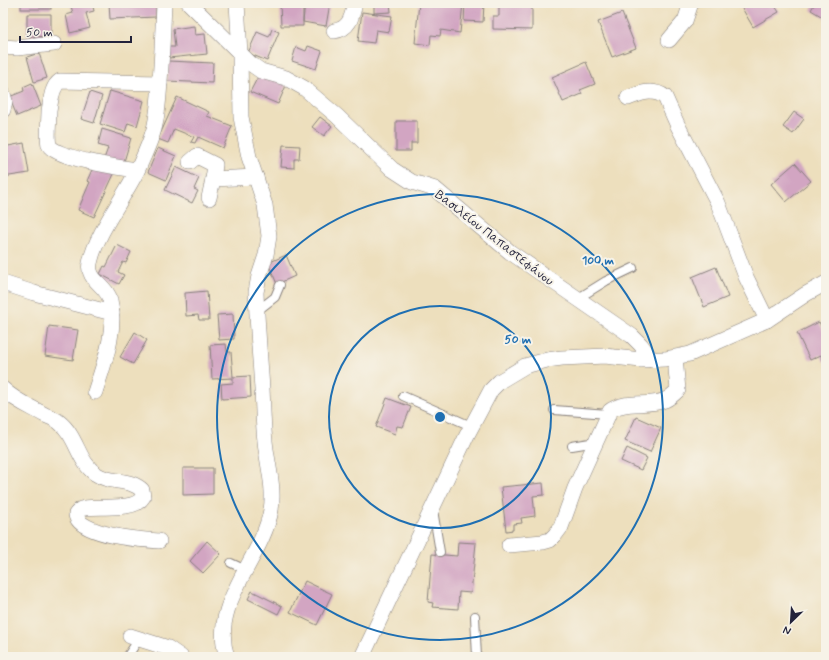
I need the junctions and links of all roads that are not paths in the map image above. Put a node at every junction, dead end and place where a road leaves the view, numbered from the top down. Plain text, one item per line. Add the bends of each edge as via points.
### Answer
1 (164, 3) edge
2 (189, 3) edge
3 (237, 3) edge
4 (355, 3) edge
5 (692, 3) edge
6 (334, 32) dead end
7 (669, 40) dead end
8 (54, 44) dead end
9 (3, 47) edge
10 (240, 54) junction
11 (160, 83) junction
12 (3, 94) edge
13 (628, 98) dead end
14 (3, 110) edge
15 (190, 162) dead end
16 (137, 170) junction
17 (256, 177) junction
18 (214, 179) junction
19 (209, 198) dead end
20 (633, 268) dead end
21 (3, 283) edge
22 (826, 283) edge
23 (280, 284) dead end
24 (577, 299) junction
25 (257, 311) junction
26 (112, 313) junction
27 (767, 320) junction
28 (675, 358) junction
29 (652, 360) junction
30 (3, 390) edge
31 (95, 392) dead end
32 (403, 396) dead end
33 (554, 410) dead end
34 (608, 414) junction
35 (471, 426) junction
36 (596, 442) junction
37 (572, 446) dead end
38 (433, 507) junction
39 (159, 541) dead end
40 (509, 545) dead end
41 (440, 552) dead end
42 (231, 564) dead end
43 (246, 570) junction
44 (475, 616) dead end
45 (134, 637) joint
46 (127, 657) edge
47 (181, 657) edge
48 (227, 657) edge
49 (362, 657) edge
50 (476, 657) edge

1 - 11 street
2 - 10 street, Βασιλείου Παπαστεφάνου
3 - 10 street
4 - 6 street via 348,25
5 - 7 street via 685,21
8 - 9 street
10 - 17 street via 241,118
10 - 24 street, Βασιλείου Παπαστεφάνου via 261,71 286,78 304,88 337,116 392,170 412,182 435,189 510,252
11 - 16 street via 154,129
11 - 16 street via 72,80 60,81 53,91 49,137 50,146 54,151 62,155
12 - 14 street
13 - 27 street via 649,92 665,96 718,203 746,277
15 - 18 street via 198,156 214,165
16 - 26 street via 103,232 90,263 90,274 108,294
17 - 18 street
17 - 25 street via 265,205 269,236 257,284
18 - 19 street
20 - 24 lane via 606,280
21 - 26 street
22 - 27 street
23 - 25 lane via 275,297
24 - 29 street, Βασιλείου Παπαστεφάνου via 632,336
25 - 43 street via 265,440 272,498 263,535
26 - 31 street via 110,339
27 - 28 street via 710,346
28 - 29 street
28 - 34 street via 678,390 671,396 658,402 614,408
29 - 35 street via 605,356 547,360 525,366 493,388
30 - 39 street via 59,422 74,441 85,463 95,473 106,479 135,485 142,490 143,497 136,504 85,508 78,512 78,520 87,526 118,537
32 - 35 lane
33 - 34 lane
34 - 36 street
35 - 38 street
36 - 37 lane
36 - 40 street via 561,527 555,535 543,542
38 - 41 lane
38 - 49 street
42 - 43 lane
43 - 48 street via 224,621 223,643
44 - 50 lane
45 - 46 lane
45 - 47 street via 168,648

